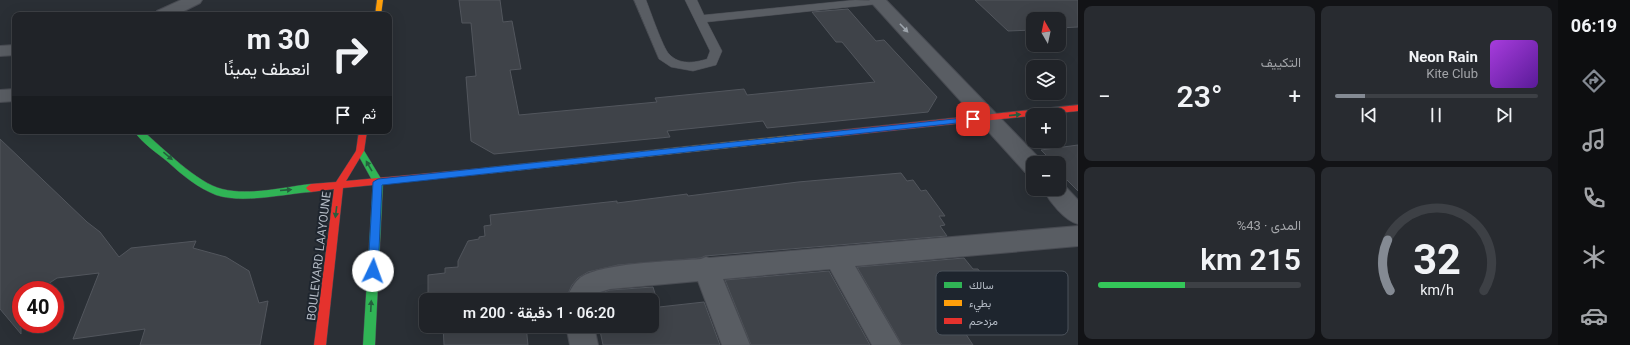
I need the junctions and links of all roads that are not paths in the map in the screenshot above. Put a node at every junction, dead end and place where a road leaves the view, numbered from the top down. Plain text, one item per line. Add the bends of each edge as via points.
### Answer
1 (194, 0) edge
2 (380, 0) edge
3 (640, 0) edge
4 (691, 0) edge
5 (877, 1) edge
6 (169, 12) edge
7 (378, 12) edge
8 (700, 18) junction
9 (12, 50) edge
10 (0, 51) edge
11 (12, 95) edge
12 (0, 96) edge
13 (1078, 108) edge
14 (989, 118) junction
15 (142, 134) edge
16 (363, 134) edge
17 (360, 151) junction
18 (1026, 158) edge
19 (378, 182) junction
20 (340, 185) junction
21 (1060, 196) edge
22 (1078, 215) edge
23 (1078, 236) edge
24 (837, 258) junction
25 (706, 268) junction
26 (582, 293) edge
27 (581, 333) edge
28 (320, 345) edge
29 (369, 345) edge
30 (584, 345) edge
31 (736, 345) edge
32 (887, 345) edge

1 - 6 street
2 - 7 street
3 - 8 lane via 663,56 675,64 693,67 712,62 716,51
4 - 8 lane
5 - 8 lane
5 -> 14 street
9 - 10 street
11 - 12 street
14 -> 13 street
14 - 18 street
14 - 19 street
15 -> 20 street via 198,182 219,192 244,194
16 - 17 street, BOULEVARD LAAYOUNE
19 -> 17 street
17 - 20 street, BOULEVARD LAAYOUNE
19 - 20 street
29 -> 19 street
20 -> 28 street, BOULEVARD LAAYOUNE
21 - 22 street
23 - 24 street
24 - 25 street
24 - 32 street
25 - 26 street via 610,278 594,282
25 - 31 street
27 - 30 street

